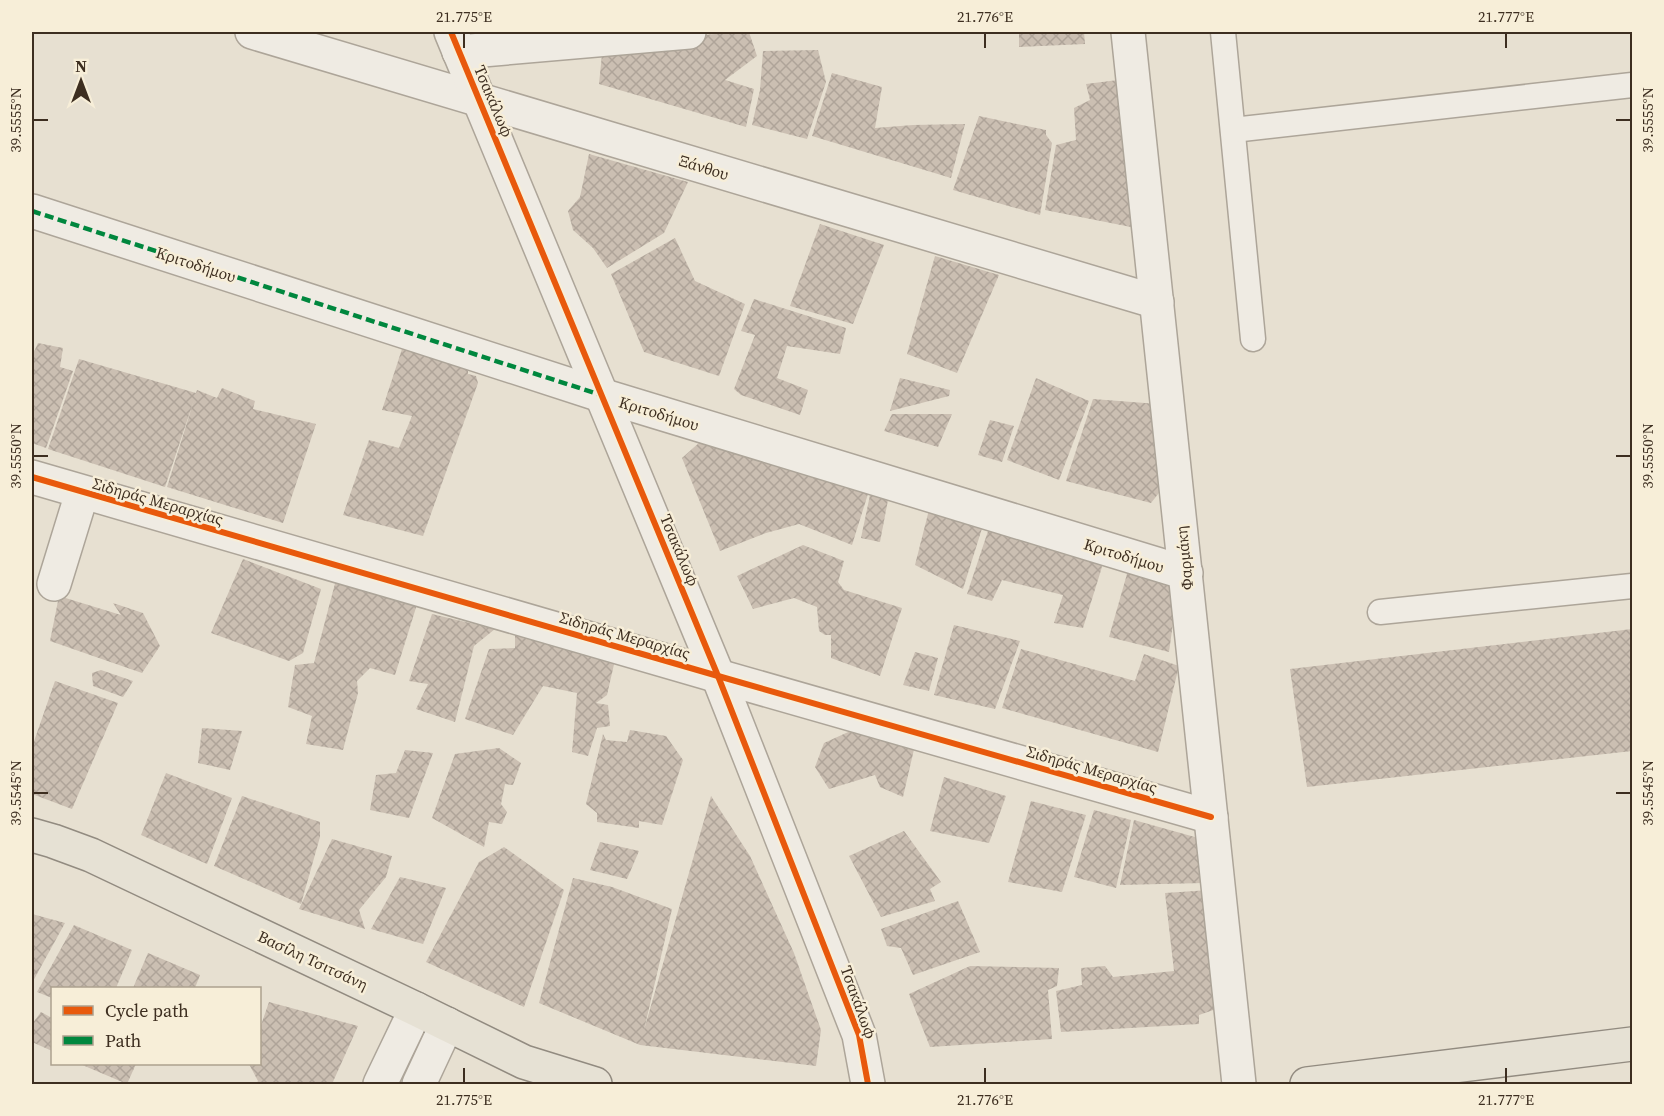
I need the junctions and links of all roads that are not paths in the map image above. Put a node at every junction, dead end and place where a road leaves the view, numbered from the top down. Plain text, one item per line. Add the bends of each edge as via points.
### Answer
1 (252, 32) edge
2 (688, 32) edge
3 (1128, 32) edge
4 (1223, 32) edge
5 (455, 42) edge
6 (1632, 85) edge
7 (480, 100) junction
8 (1233, 130) junction
9 (32, 211) edge
10 (1157, 302) junction
11 (1253, 339) dead end
12 (601, 395) junction
13 (32, 477) edge
14 (82, 493) junction
15 (1186, 573) junction
16 (54, 584) dead end
17 (1632, 586) edge
18 (1380, 612) dead end
19 (718, 676) junction
20 (1211, 817) junction
21 (32, 835) edge
22 (416, 1009) junction
23 (447, 1024) junction
24 (1632, 1044) edge
25 (558, 1079) edge
26 (380, 1084) edge
27 (419, 1084) edge
28 (595, 1084) edge
29 (868, 1084) edge
30 (1239, 1084) edge
31 (1307, 1084) edge

1 - 7 street, Ξάνθου
2 - 5 street
3 - 10 street, Φαρμάκη
4 - 8 lane
5 - 7 street, Τσακάλωφ
6 - 8 lane
7 - 10 street, Ξάνθου
7 - 12 street, Τσακάλωφ
8 - 11 lane
9 - 12 street, Κριτοδήμου
10 - 15 street, Φαρμάκη
12 - 15 street, Κριτοδήμου
12 - 19 street, Τσακάλωφ
13 - 14 street, Σιδηράς Μεραρχίας
14 - 16 street
14 - 19 street, Σιδηράς Μεραρχίας
15 - 20 street, Φαρμάκη
17 - 18 lane
19 - 20 street, Σιδηράς Μεραρχίας
19 - 29 street, Τσακάλωφ via 859,1035
20 - 30 street, Φαρμάκη
21 - 22 main road, Βασίλη Τσιτσάνη via 91,855
22 - 23 main road, Βασίλη Τσιτσάνη
22 - 26 street
23 - 25 main road, Βασίλη Τσιτσάνη
23 - 27 street
24 - 31 main road
25 - 28 main road, Βασίλη Τσιτσάνη

